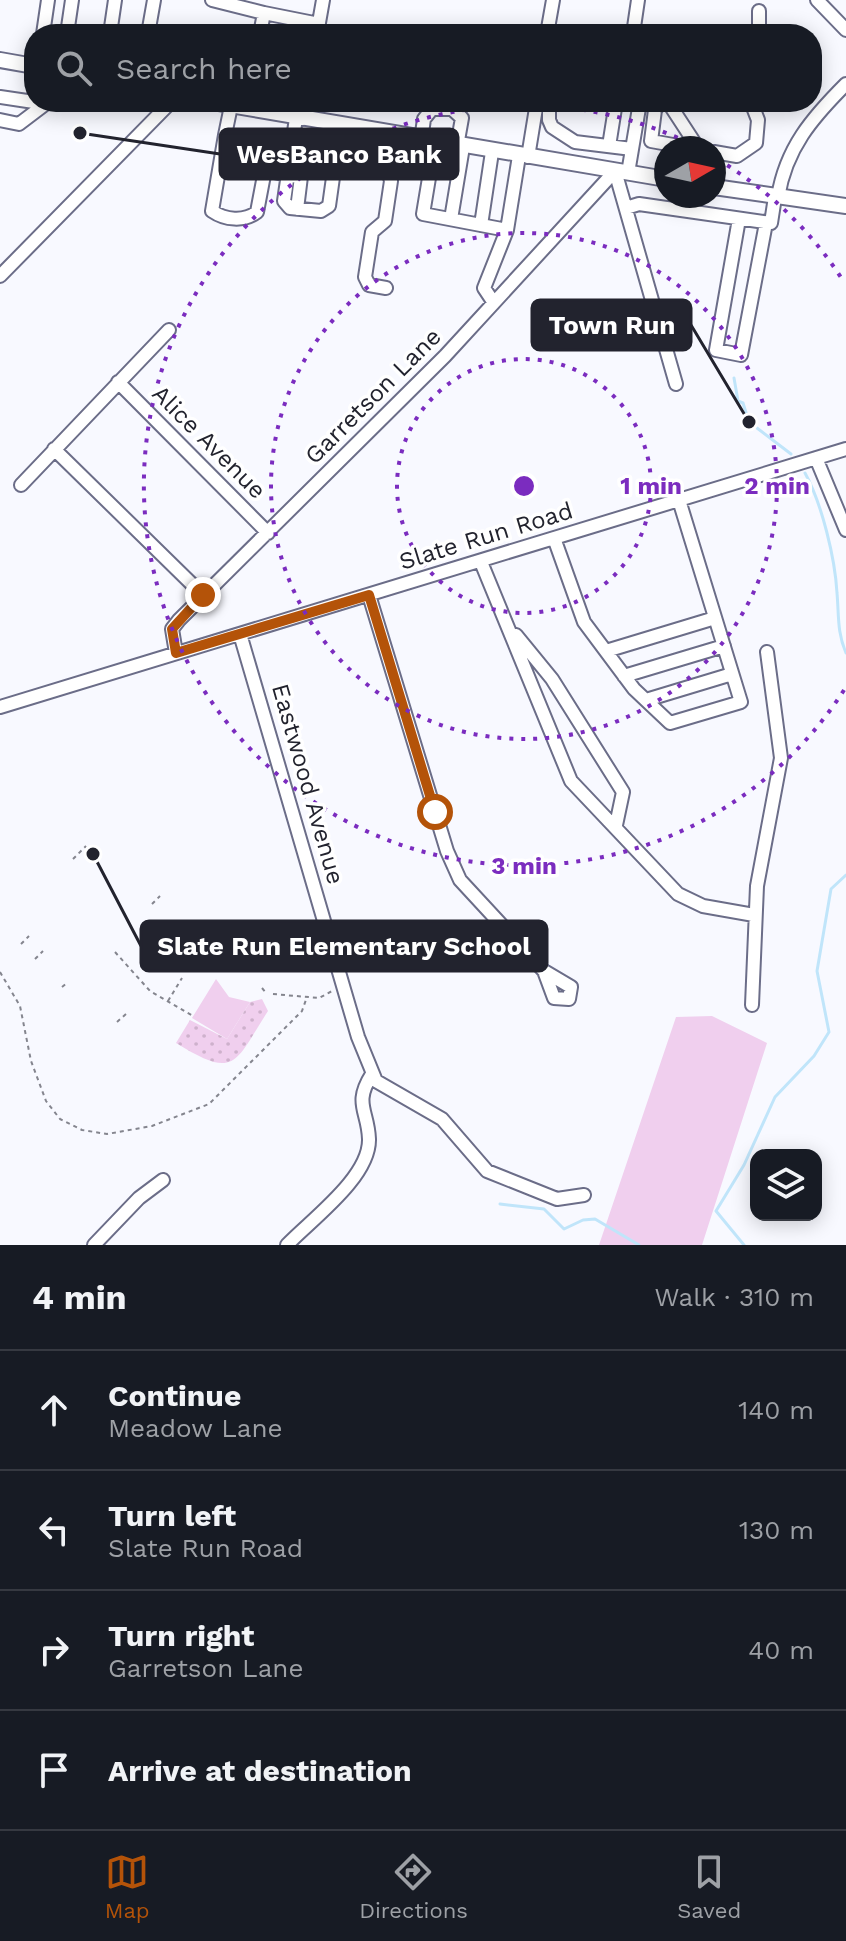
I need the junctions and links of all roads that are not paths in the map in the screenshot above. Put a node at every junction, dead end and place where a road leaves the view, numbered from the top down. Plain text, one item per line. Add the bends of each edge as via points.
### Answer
1 (48, 0) edge
2 (72, 0) edge
3 (115, 0) edge
4 (154, 0) edge
5 (212, 0) edge
6 (323, 0) edge
7 (553, 0) edge
8 (638, 0) edge
9 (817, 0) edge
10 (759, 11) dead end
11 (264, 13) junction
12 (44, 24) edge
13 (68, 24) edge
14 (111, 24) edge
15 (150, 24) edge
16 (262, 24) edge
17 (301, 24) edge
18 (319, 24) edge
19 (549, 24) edge
20 (634, 24) edge
21 (759, 24) edge
22 (846, 30) edge
23 (0, 60) edge
24 (24, 64) edge
25 (846, 84) edge
26 (0, 97) edge
27 (24, 100) edge
28 (822, 111) edge
29 (31, 112) edge
30 (161, 112) edge
31 (229, 112) edge
32 (267, 112) edge
33 (301, 112) edge
34 (428, 112) edge
35 (455, 112) edge
36 (534, 112) edge
37 (549, 112) edge
38 (614, 112) edge
39 (638, 112) edge
40 (655, 112) edge
41 (675, 112) edge
42 (755, 112) edge
43 (821, 112) edge
44 (299, 119) junction
45 (0, 120) edge
46 (336, 126) junction
47 (387, 134) junction
48 (225, 135) junction
49 (690, 136) edge
50 (333, 141) junction
51 (428, 141) junction
52 (651, 141) junction
53 (654, 142) edge
54 (633, 144) junction
55 (292, 145) junction
56 (460, 146) junction
57 (609, 146) junction
58 (492, 152) junction
59 (726, 154) edge
60 (523, 157) junction
61 (622, 172) junction
62 (294, 176) junction
63 (654, 177) edge
64 (726, 189) edge
65 (777, 197) junction
66 (846, 206) edge
67 (626, 208) junction
68 (451, 219) junction
69 (739, 219) junction
70 (766, 223) junction
71 (481, 225) junction
72 (507, 230) junction
73 (0, 276) edge
74 (386, 288) dead end
75 (494, 303) junction
76 (169, 330) dead end
77 (118, 382) junction
78 (676, 384) dead end
79 (54, 449) junction
80 (846, 449) edge
81 (816, 458) junction
82 (21, 485) dead end
83 (679, 500) junction
84 (846, 530) edge
85 (268, 533) junction
86 (554, 538) junction
87 (481, 562) junction
88 (203, 595) junction
89 (369, 595) junction
90 (715, 618) junction
91 (508, 626) junction
92 (240, 634) junction
93 (724, 646) junction
94 (606, 651) junction
95 (767, 652) dead end
96 (176, 653) junction
97 (732, 674) junction
98 (624, 676) junction
99 (646, 700) junction
100 (0, 707) edge
101 (616, 825) junction
102 (754, 915) junction
103 (544, 971) dead end
104 (752, 1005) dead end
105 (372, 1074) junction
106 (163, 1180) dead end
107 (584, 1195) dead end
108 (94, 1245) edge
109 (287, 1245) edge

1 - 12 street
2 - 13 street
3 - 14 street
4 - 15 street
5 - 11 street
6 - 18 street
7 - 19 street
8 - 20 street
9 - 22 street
10 - 21 street
11 - 16 street
11 - 17 street
23 - 24 main road
25 - 28 street
26 - 27 street
29 - 45 street via 19,124
30 - 73 street
31 - 48 street
32 - 44 main road
33 - 44 street
34 - 51 street
35 - 56 street via 462,118
36 - 60 street
37 - 57 street via 549,120 566,138
38 - 57 street
39 - 54 street
40 - 52 street
41 - 49 street
42 - 59 street via 756,143 737,156
43 - 65 street via 798,138
44 - 46 main road
44 - 55 street
46 - 47 main road
46 - 50 street
47 - 51 main road
47 - 74 street via 384,157 391,181 385,221 372,232 365,277 369,285
48 - 55 street
48 - 62 street via 212,211 216,215 244,220 257,212 265,170
50 - 62 street via 317,138 305,144
50 - 62 street via 337,149 329,206 321,211 290,208 284,201
51 - 56 main road
51 - 68 street via 423,214
52 - 53 street
52 - 54 street
54 - 57 street
54 - 61 street
55 - 62 street
56 - 58 main road
56 - 68 street
58 - 60 main road
58 - 71 street
60 - 61 main road
60 - 72 street
61 - 63 main road
61 - 67 street
61 - 75 street, Garretson Lane
64 - 65 main road
65 - 66 main road
65 - 70 street via 771,223
67 - 69 street via 639,204
67 - 78 street
68 - 71 street
69 - 70 street
69 - 70 street via 716,350 741,355
71 - 72 street
72 - 75 street via 484,288
75 - 85 street, Garretson Lane
76 - 77 street
77 - 79 street
77 - 85 street, Alice Avenue
79 - 82 street
79 - 88 street
80 - 81 street, Slate Run Road
81 - 83 street, Slate Run Road
81 - 84 street
83 - 86 street, Slate Run Road
83 - 90 street
85 - 88 street, Garretson Lane
86 - 87 street, Slate Run Road
86 - 94 street via 584,622
87 - 89 street, Slate Run Road
87 - 91 street
88 - 96 street, Garretson Lane via 172,629
89 - 92 street, Slate Run Road
89 - 103 street via 460,880
90 - 93 street
90 - 94 street
91 - 101 street via 571,781
91 - 101 street via 552,679 623,792
92 - 96 street, Slate Run Road
92 - 105 street, Eastwood Avenue
93 - 97 street
93 - 98 street
94 - 98 street
95 - 102 street via 781,758
96 - 100 street, Slate Run Road
97 - 99 street
97 - 99 street via 741,702 670,723
98 - 99 street
101 - 102 street via 678,894 703,906
102 - 104 street
105 - 107 street via 388,1091 442,1119 487,1171 557,1199
105 - 109 street via 361,1096 369,1137 360,1170
106 - 108 street

